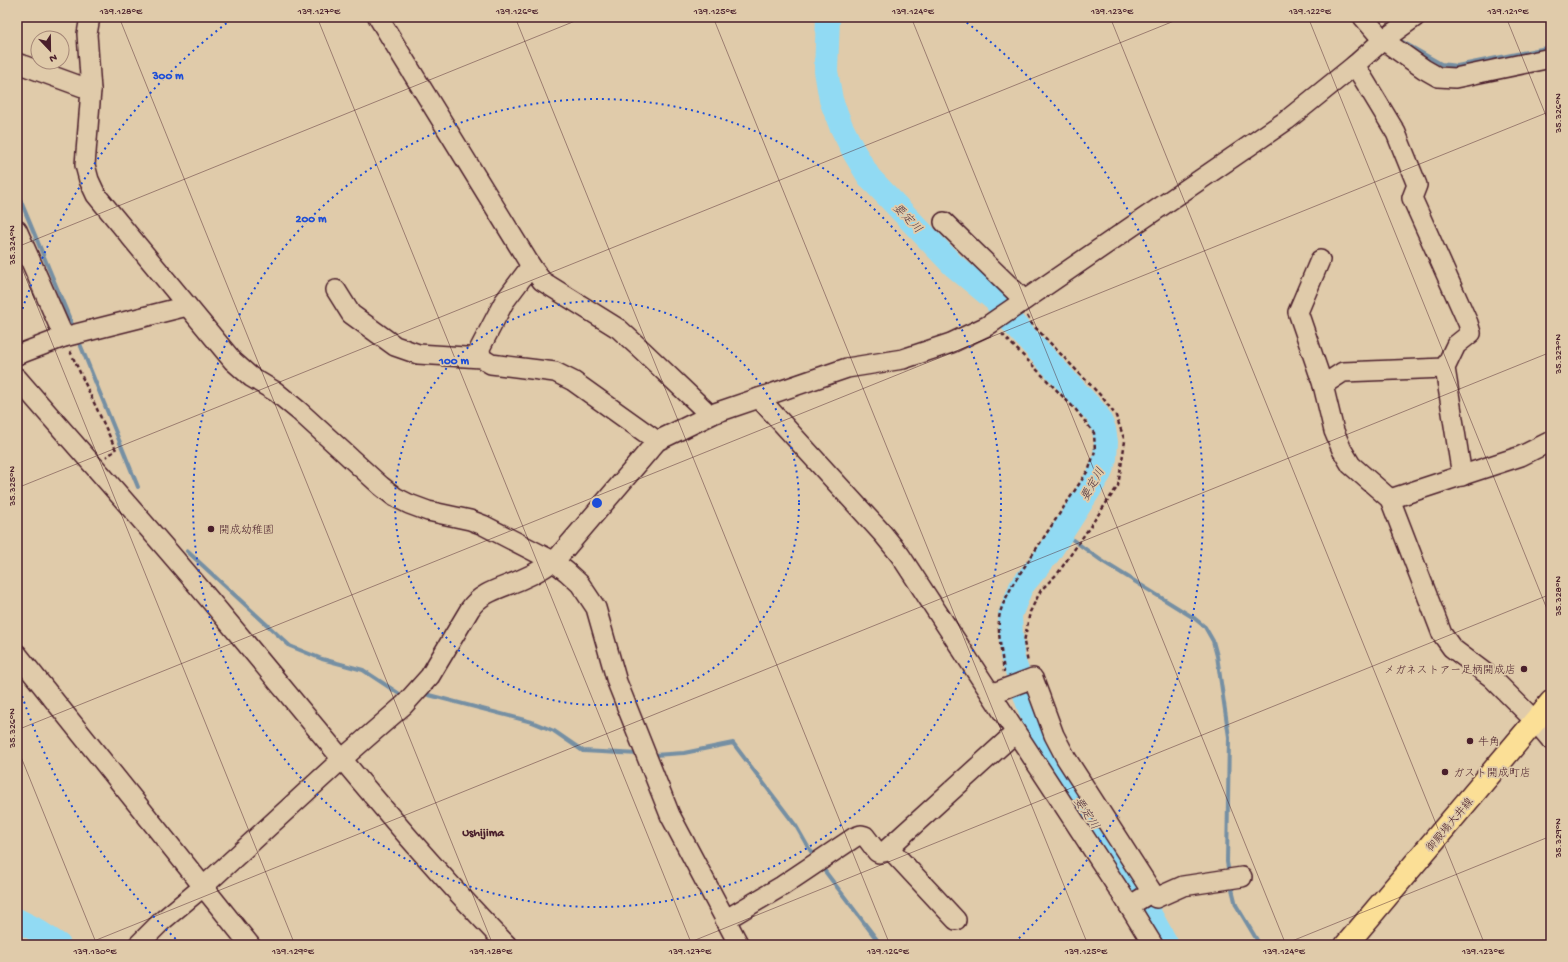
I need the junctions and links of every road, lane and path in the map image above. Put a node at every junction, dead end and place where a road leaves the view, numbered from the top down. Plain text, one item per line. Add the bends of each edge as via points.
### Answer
1 (90, 17) edge
2 (378, 17) edge
3 (1363, 17) edge
4 (1415, 17) edge
5 (1383, 40) junction
6 (1551, 58) edge
7 (17, 63) edge
8 (1355, 65) junction
9 (91, 90) junction
10 (944, 222) dead end
11 (17, 230) edge
12 (1320, 260) dead end
13 (530, 266) junction
14 (336, 290) dead end
15 (1020, 304) junction
16 (187, 306) junction
17 (987, 326) junction
18 (64, 337) junction
19 (17, 354) edge
20 (482, 358) junction
21 (1445, 368) junction
22 (17, 378) edge
23 (1323, 385) junction
24 (759, 398) junction
25 (710, 415) junction
26 (1551, 441) edge
27 (657, 442) junction
28 (102, 459) dead end
29 (1462, 476) junction
30 (1390, 499) junction
31 (553, 561) junction
32 (17, 654) edge
33 (1031, 679) junction
34 (1003, 690) junction
35 (1551, 702) edge
36 (1535, 721) junction
37 (1015, 733) junction
38 (1551, 740) edge
39 (341, 760) junction
40 (889, 848) junction
41 (1231, 879) dead end
42 (204, 886) junction
43 (1151, 893) junction
44 (1131, 905) junction
45 (725, 920) junction
46 (956, 920) dead end
47 (138, 945) edge
48 (250, 945) edge
49 (507, 945) edge
50 (739, 945) edge
51 (1153, 945) edge
52 (1346, 945) edge

1 - 9 street via 87,34
2 - 13 street
3 - 5 street
4 - 5 street
5 - 6 street via 1424,69 1438,76 1455,78
5 - 8 street
7 - 9 street
8 - 15 street via 1287,120
8 - 21 street via 1396,133 1417,185 1412,198 1471,333 1456,345
9 - 16 street via 85,165 89,180 96,195
10 - 15 street
11 - 18 street
12 - 23 street via 1298,312
13 - 20 street via 504,302 480,348
13 - 25 street via 542,281 619,330
14 - 20 street via 351,314 395,346 418,354
15 - 17 street
15 - 33 path via 1031,323 1103,398 1116,416 1125,441 1118,486 1058,573 1041,590 1030,612 1024,642
16 - 18 street
16 - 31 street via 233,361 251,377 299,410 372,479 395,497 428,511 483,525
17 - 24 street via 951,343 903,359 847,368
17 - 34 path via 999,331 1076,410 1094,433 1095,451 1089,469 1005,600 999,618
18 - 19 street
18 - 28 path via 116,450
20 - 27 street via 492,364 555,372 573,381
21 - 23 street via 1343,372
21 - 29 street
22 - 39 street via 223,616
23 - 30 street via 1334,431 1342,450 1352,465
24 - 25 street
24 - 34 street via 883,534
25 - 27 street
26 - 29 street via 1521,456
27 - 31 street
29 - 30 street
30 - 36 street via 1442,634 1452,648 1492,678
31 - 39 street via 477,600 423,685 396,714
31 - 45 street via 580,584 596,608 617,682 670,815
32 - 42 street
33 - 34 street
33 - 43 street via 1066,758
34 - 37 street
35 - 36 main road, 御殿場大井線
36 - 38 street
36 - 52 main road, 御殿場大井線
37 - 40 street
37 - 44 street
39 - 42 street
39 - 49 street via 469,906
40 - 45 street via 882,853 877,852 868,838 861,835 855,837 782,886
40 - 46 street
41 - 43 street via 1183,886 1156,898
42 - 47 street via 162,920
42 - 48 street
43 - 44 street
44 - 51 street
45 - 50 street

